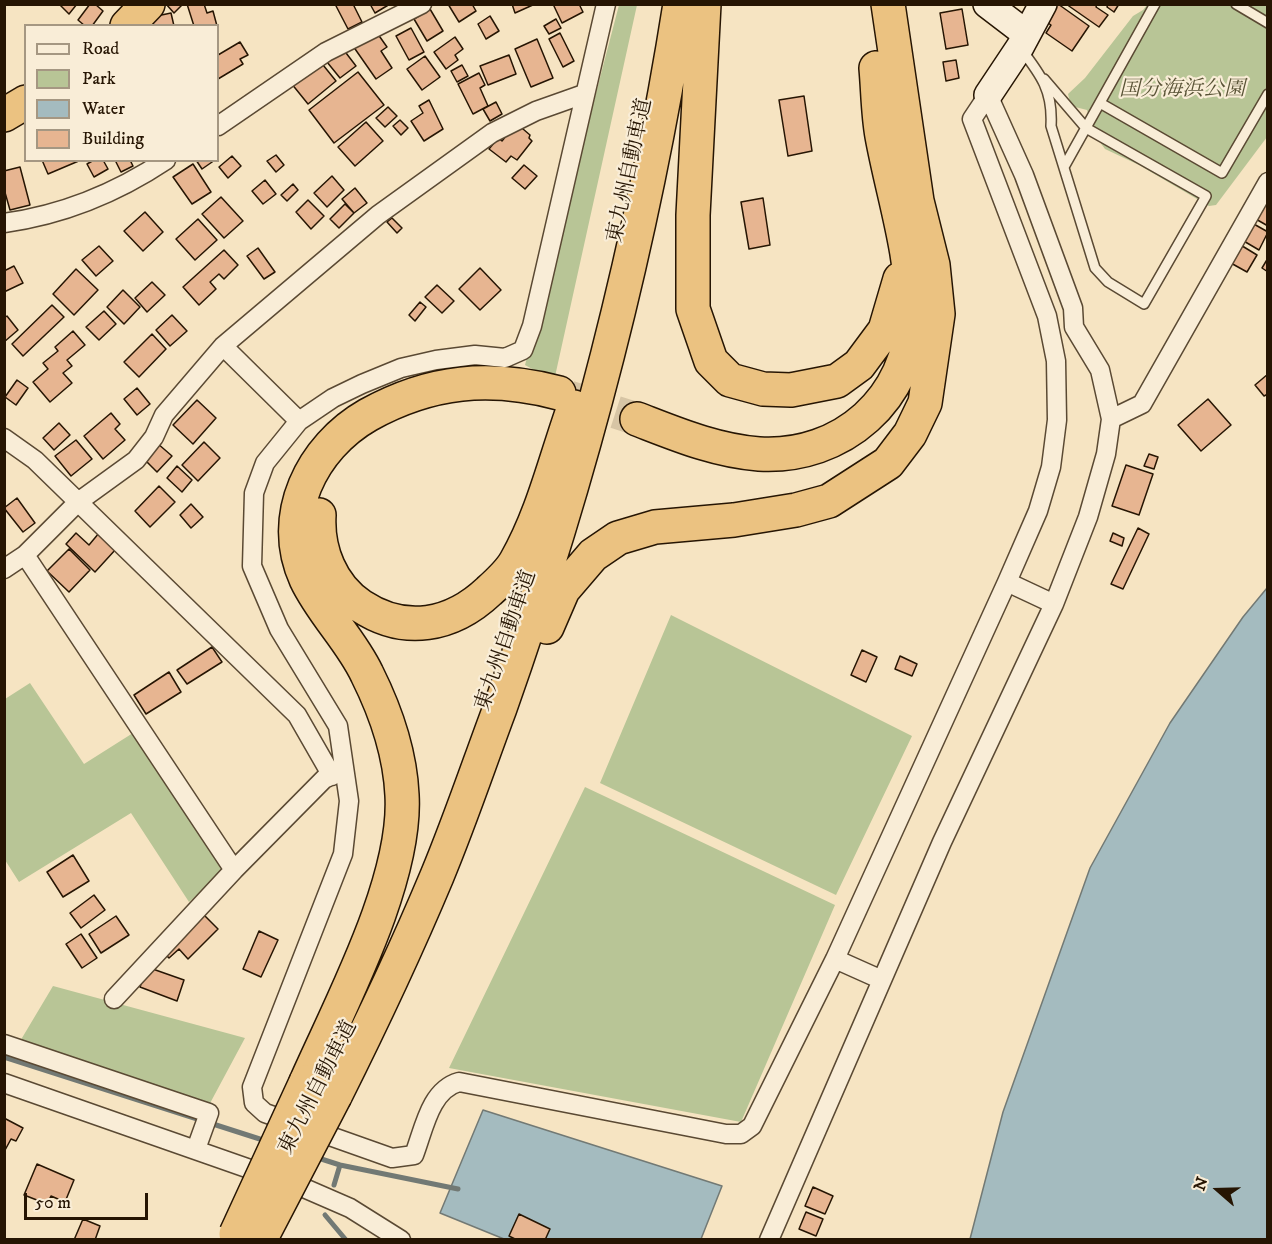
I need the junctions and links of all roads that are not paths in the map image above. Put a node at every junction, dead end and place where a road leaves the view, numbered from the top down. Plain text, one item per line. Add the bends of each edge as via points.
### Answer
1 (148, 4) edge
2 (422, 4) edge
3 (606, 4) edge
4 (664, 4) edge
5 (680, 4) edge
6 (704, 4) edge
7 (870, 4) edge
8 (888, 4) edge
9 (987, 4) edge
10 (1043, 4) edge
11 (1155, 4) edge
12 (1236, 4) edge
13 (1268, 23) edge
14 (129, 24) edge
15 (1023, 40) junction
16 (1044, 79) junction
17 (584, 94) junction
18 (1268, 94) edge
19 (988, 95) junction
20 (24, 103) edge
21 (1100, 103) junction
22 (4, 115) edge
23 (219, 125) edge
24 (1086, 128) junction
25 (163, 162) edge
26 (1064, 167) junction
27 (1268, 182) edge
28 (4, 223) edge
29 (908, 252) junction
30 (223, 346) junction
31 (590, 362) junction
32 (931, 369) junction
33 (1111, 419) junction
34 (299, 421) junction
35 (4, 438) edge
36 (78, 502) junction
37 (25, 555) junction
38 (4, 569) edge
39 (1006, 582) junction
40 (1054, 604) junction
41 (339, 773) junction
42 (234, 870) junction
43 (438, 876) junction
44 (835, 959) junction
45 (882, 980) junction
46 (114, 999) dead end
47 (4, 1044) edge
48 (4, 1083) edge
49 (320, 1089) junction
50 (196, 1149) junction
51 (242, 1238) edge
52 (401, 1239) edge
53 (769, 1239) edge

1 - 14 highway
2 - 23 street via 326,52
3 - 17 street
4 - 31 highway, 東九州自動車道
5 - 43 highway, 東九州自動車道 via 652,166 609,357 521,647
6 - 29 highway via 693,215 693,309 711,361 730,380 763,389 791,390 837,381 859,365 885,330
7 - 29 highway via 881,134
8 - 32 highway via 917,201 933,265 938,314
9 - 15 street
10 - 15 street
11 - 21 lane
12 - 13 lane
15 - 16 lane
15 - 19 street
16 - 24 lane
16 - 26 lane via 1052,112 1050,126
17 - 30 street via 536,111 453,159 378,215
17 - 34 street via 532,326 523,350 505,358 475,355 401,368 333,398
18 - 21 lane via 1221,173
19 - 33 street via 1024,175 1073,308 1074,327 1100,370
19 - 39 street via 972,119 1047,316 1056,361 1058,420 1051,467 1038,511
20 - 22 highway
21 - 24 lane
24 - 26 lane
24 - 26 lane via 1206,196 1144,304 1108,282 1095,268
25 - 28 street via 134,182 83,203
27 - 33 street via 1142,404
29 - 32 highway via 912,316 908,354 878,409 849,431 802,449 761,454 633,429 727,471 766,474 819,467 861,447 892,420
30 - 34 street
30 - 36 street via 164,415 154,437 136,460
31 - 49 highway, 東九州自動車道 via 521,606 483,715 389,947
31 - 49 highway via 530,532 515,563 483,597 454,617 438,622 396,622 371,613 342,589 322,554 318,532 319,508 327,486 342,465 376,432 400,419 471,402 558,404 530,386 470,383 448,384 391,402 343,432 323,453 298,501 296,537 306,578 366,671 385,714 397,755 402,796 397,852
32 - 43 highway via 925,403 910,434 888,463 829,501 734,520 655,527 618,538 593,555 563,590
33 - 40 street via 1106,454 1088,517
34 - 41 street via 265,463 254,494 252,566 279,628 338,726
35 - 36 street via 36,460
36 - 37 street
36 - 41 street via 297,715
37 - 38 street
37 - 42 street
39 - 40 street
39 - 44 street
40 - 45 street via 987,743
41 - 42 street via 324,779
41 - 44 street via 349,801 343,854 252,1087 254,1103 265,1113 392,1158 414,1155 434,1101 447,1086 459,1082 741,1134 752,1126
42 - 46 street
43 - 49 highway, 東九州自動車道
44 - 45 street
45 - 53 street
47 - 50 street via 209,1113
48 - 50 street
49 - 51 highway, 東九州自動車道
50 - 52 street via 350,1208

